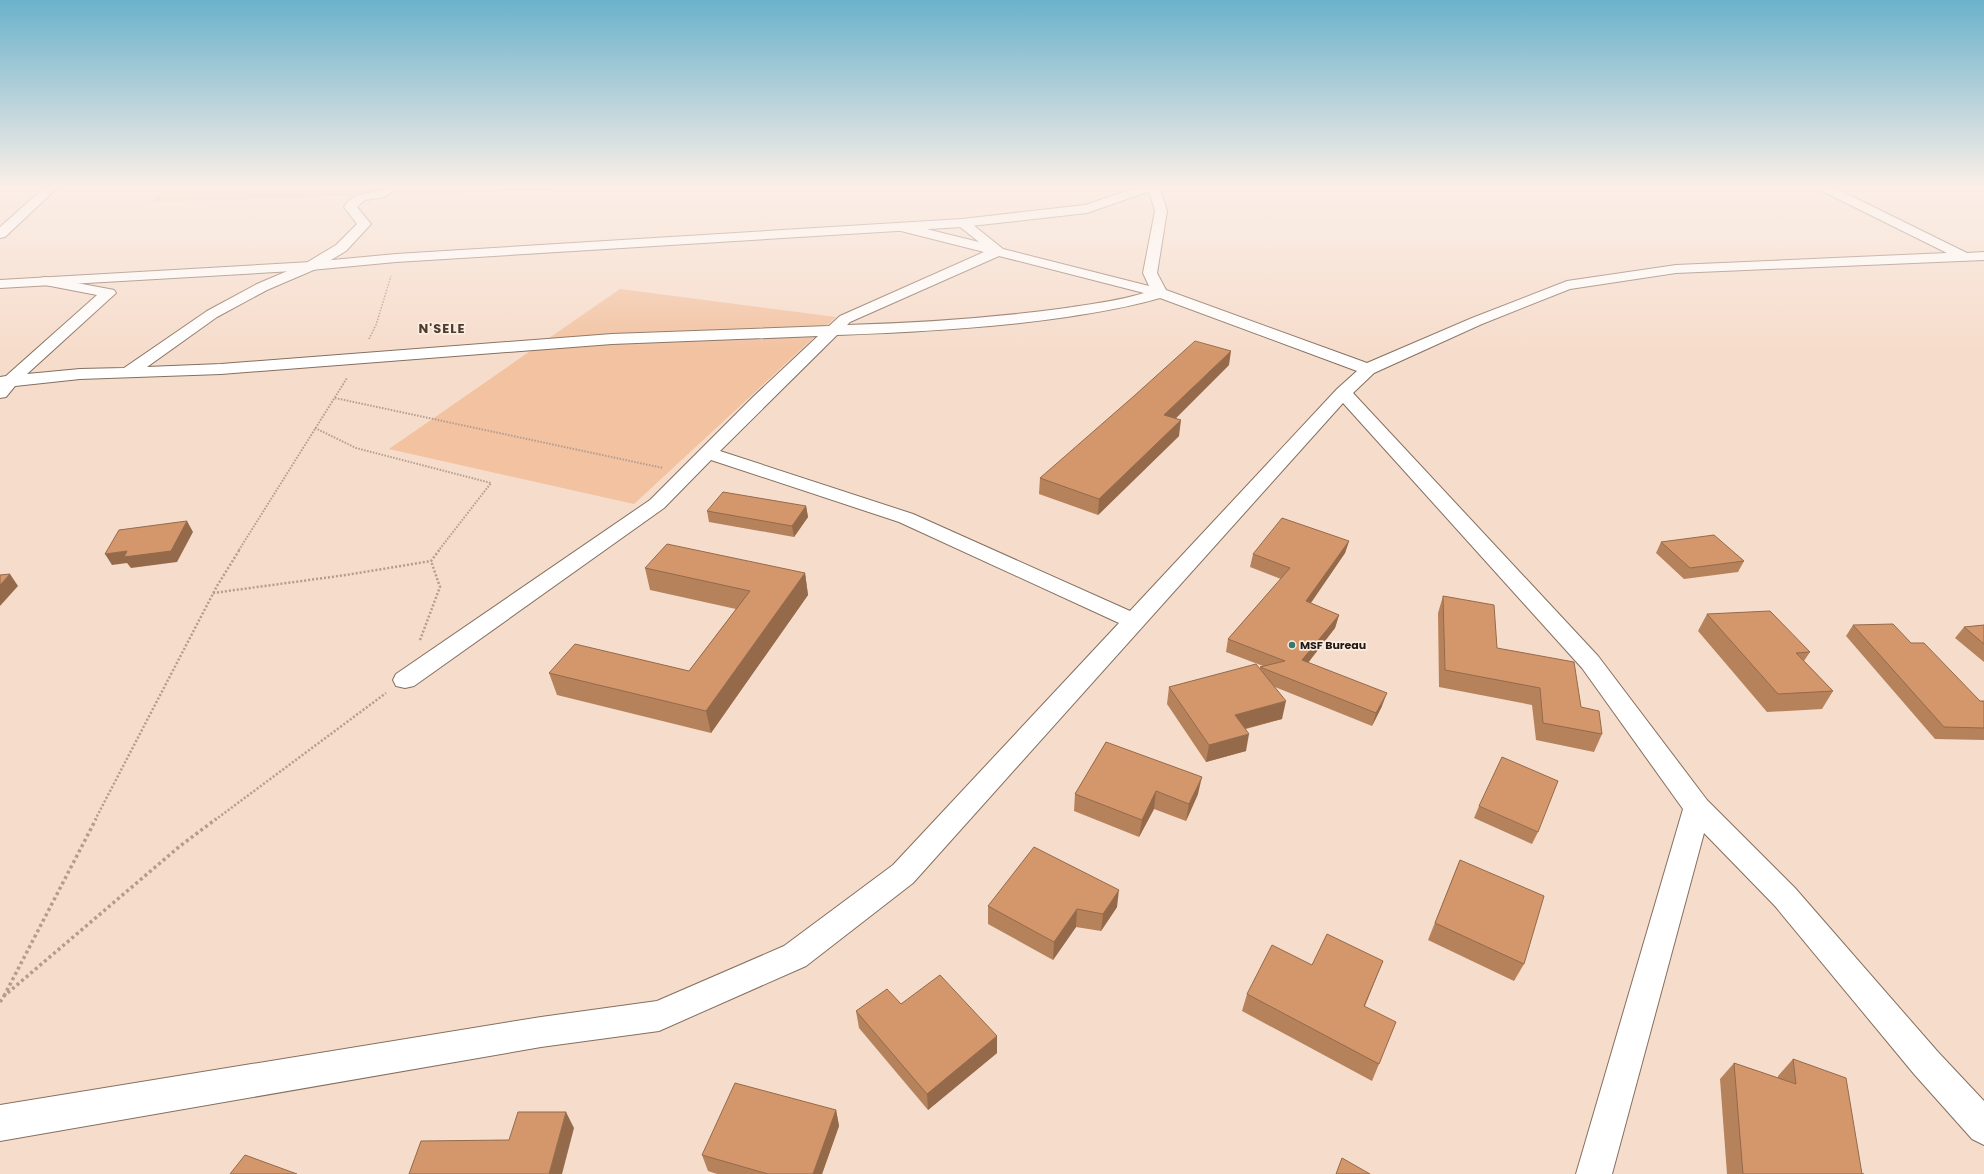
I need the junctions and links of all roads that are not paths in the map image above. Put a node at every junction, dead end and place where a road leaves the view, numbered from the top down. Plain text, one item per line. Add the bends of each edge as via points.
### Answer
1 (346, 243) edge
2 (653, 243) edge
3 (964, 243) edge
4 (987, 243) edge
5 (1155, 243) edge
6 (1936, 243) edge
7 (998, 251) junction
8 (1984, 256) edge
9 (1964, 257) junction
10 (310, 266) junction
11 (1984, 266) edge
12 (45, 281) junction
13 (0, 284) edge
14 (1160, 293) junction
15 (834, 330) junction
16 (1368, 369) junction
17 (128, 373) junction
18 (3, 385) edge
19 (1343, 393) junction
20 (707, 453) junction
21 (1135, 622) junction
22 (405, 680) road end
23 (1697, 808) junction
24 (0, 1123) edge
25 (1984, 1127) edge
26 (1594, 1174) edge

1 - 10 street
2 - 10 street via 396,258
3 - 7 street
4 - 7 street
5 - 14 street via 1150,274
6 - 9 street
7 - 14 street
7 - 15 street via 845,320
8 - 9 street
9 - 11 street
9 - 16 street via 1676,268 1567,285
10 - 12 street
10 - 17 street via 262,287 212,314
12 - 13 street
12 - 18 street via 109,293
14 - 15 street via 1128,303 1041,316 928,327
14 - 16 street
15 - 17 street via 736,336 612,339 221,369
15 - 20 street
16 - 19 street
17 - 18 street via 80,374
19 - 21 street
19 - 23 street via 1590,662
20 - 21 street via 906,518
20 - 22 street via 657,504
21 - 24 street via 903,874 795,956 659,1016 541,1032
23 - 25 street via 1785,897
23 - 26 street

